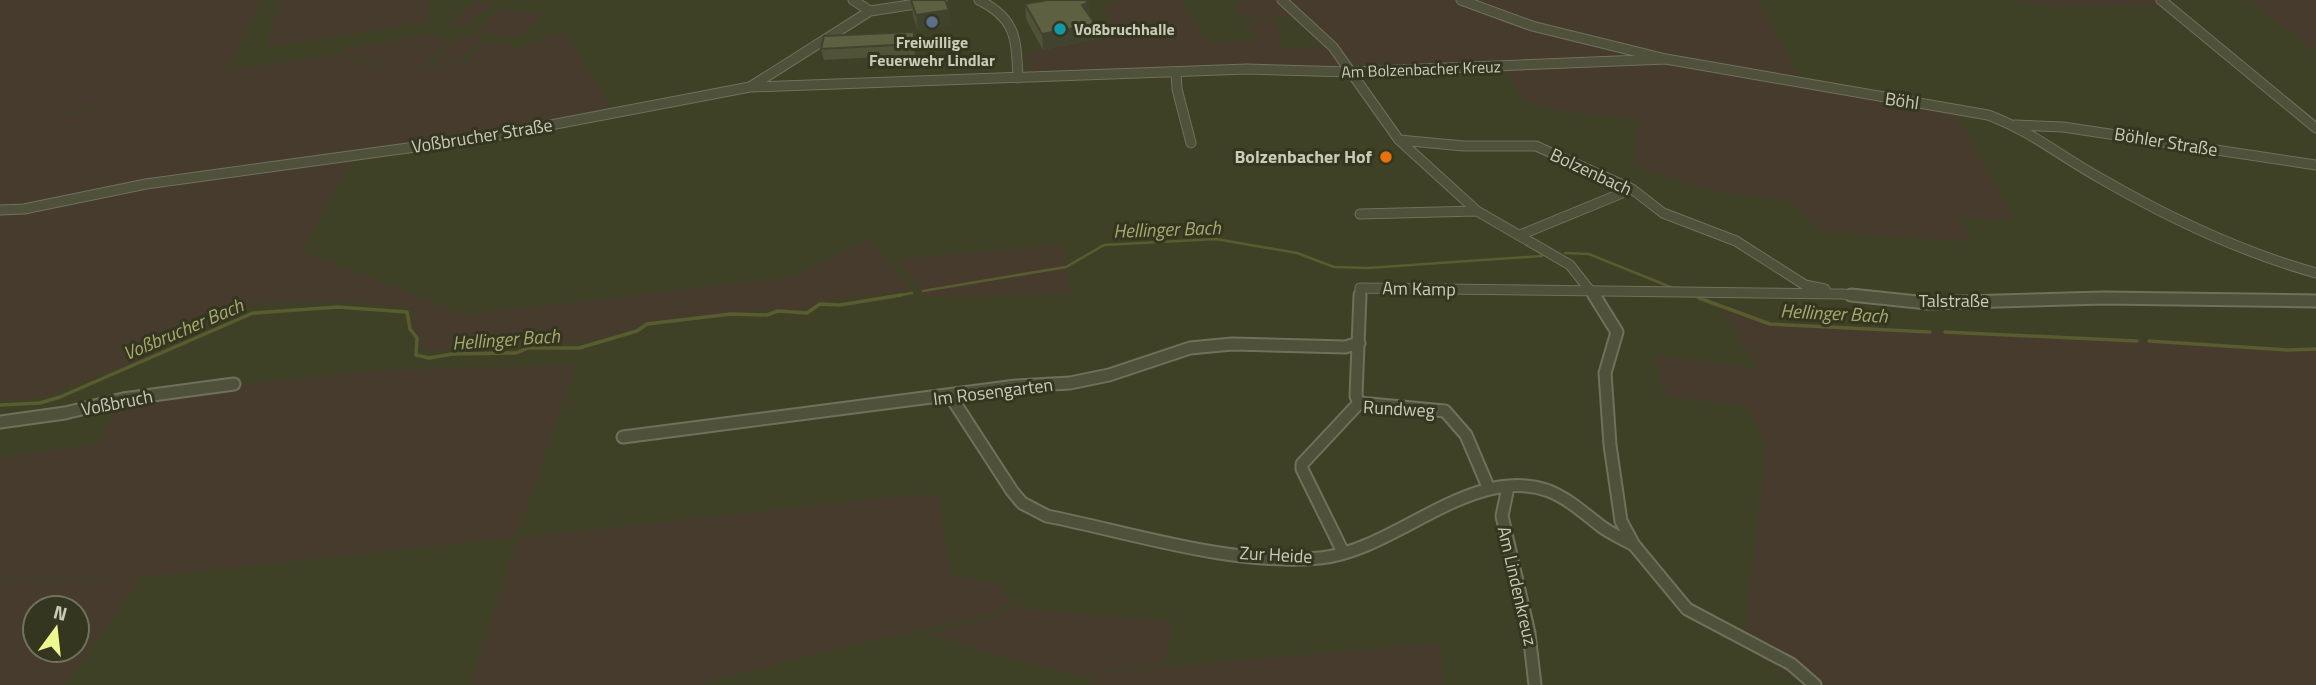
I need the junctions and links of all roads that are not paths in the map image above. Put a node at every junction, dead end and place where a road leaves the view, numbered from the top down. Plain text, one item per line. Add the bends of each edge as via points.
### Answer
1 (853, 0) edge
2 (942, 0) edge
3 (979, 0) edge
4 (1282, 0) edge
5 (1461, 0) edge
6 (2161, 0) edge
7 (870, 11) junction
8 (1666, 59) junction
9 (1349, 72) junction
10 (1176, 73) junction
11 (1018, 78) junction
12 (750, 87) junction
13 (2015, 125) junction
14 (2316, 128) edge
15 (1399, 140) junction
16 (1191, 143) dead end
17 (2316, 165) edge
18 (1632, 190) junction
19 (0, 210) edge
20 (1477, 211) junction
21 (1360, 214) dead end
22 (1520, 235) junction
23 (2316, 273) edge
24 (1592, 291) junction
25 (1843, 294) junction
26 (2316, 301) edge
27 (1359, 344) junction
28 (234, 384) dead end
29 (951, 397) junction
30 (1359, 403) junction
31 (0, 422) edge
32 (623, 437) dead end
33 (1508, 487) junction
34 (1489, 489) junction
35 (1634, 545) junction
36 (1343, 552) junction
37 (1535, 685) edge
38 (1815, 685) edge

1 - 7 street
2 - 7 street, Voßbrucher Straße
3 - 11 street via 1009,18 1015,34
4 - 9 street via 1333,47
5 - 8 street, Böhl via 1532,26
6 - 14 street
7 - 12 street, Voßbrucher Straße
8 - 9 street, Am Bolzenbacher Kreuz
8 - 13 street, Böhl via 1967,110
9 - 10 street, Am Bolzenbacher Kreuz via 1247,69
9 - 15 street
10 - 11 street, Am Bolzenbacher Kreuz
10 - 16 street
11 - 12 street, Am Bolzenbacher Kreuz
12 - 19 street, Voßbrucher Straße via 488,137 146,184
13 - 17 street, Böhler Straße via 2063,127
13 - 23 street, Böhl via 2160,210 2254,253
15 - 18 street, Bolzenbach via 1536,146
15 - 20 street
18 - 22 street
18 - 25 street, Bolzenbach via 1656,210 1735,241 1805,285
20 - 21 street
20 - 22 street
22 - 24 street via 1570,265
24 - 25 street, Talstraße
24 - 27 street, Am Kamp via 1360,288
24 - 35 street via 1617,332 1605,373 1610,445 1621,521
25 - 26 street, Talstraße via 1939,303 2103,298
27 - 29 street, Im Rosengarten via 1190,348 1070,383
27 - 30 street, Am Kamp
28 - 31 street, Voßbruch
29 - 32 street, Im Rosengarten
29 - 36 street, Zur Heide via 1012,491 1022,503 1047,516 1235,554 1321,558
30 - 34 street, Rundweg via 1445,411 1462,428
30 - 36 street, Rundweg via 1302,464
33 - 34 street, Zur Heide
33 - 35 street, Zur Heide via 1539,488 1558,496
33 - 37 street, Am Lindenkreuz via 1502,516 1529,633
34 - 36 street, Zur Heide
35 - 38 street via 1687,609 1791,664

